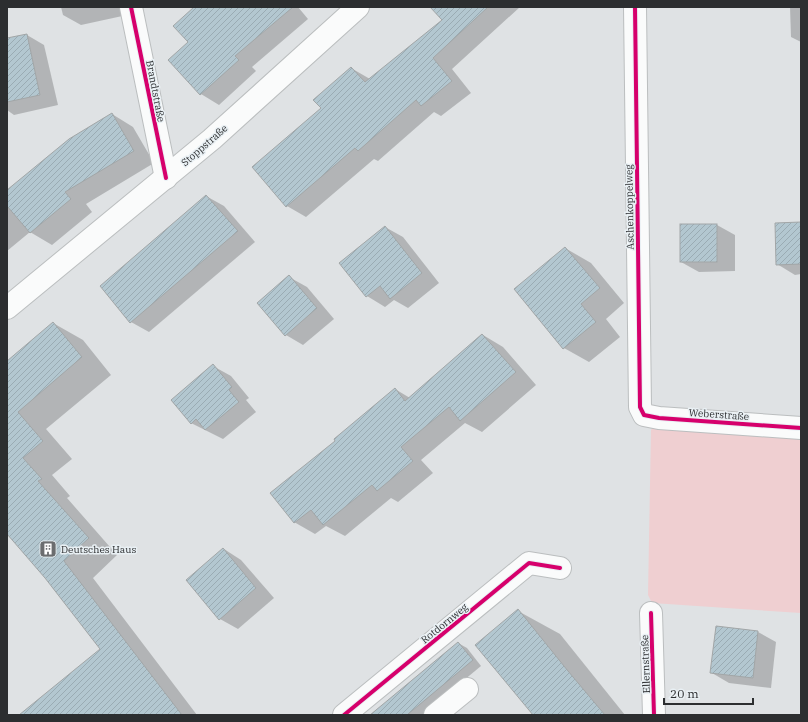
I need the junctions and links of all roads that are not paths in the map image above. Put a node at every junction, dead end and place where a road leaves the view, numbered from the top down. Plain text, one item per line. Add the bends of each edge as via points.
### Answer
1 (131, 7) edge
2 (358, 7) edge
3 (635, 7) edge
4 (166, 178) junction
5 (7, 308) edge
6 (640, 407) joint
7 (801, 428) edge
8 (560, 568) dead end
9 (651, 613) dead end
10 (467, 689) dead end
11 (344, 715) edge
12 (435, 715) edge
13 (654, 715) edge

1 - 4 street, Brandtstraße
2 - 4 street, Stoppstraße
3 - 6 street, Aschenkoppelweg
4 - 5 street, Stoppstraße
6 - 7 street, Weberstraße via 644,415 659,418
8 - 11 street, Rotdornweg via 529,563
9 - 13 street, Ellernstraße
10 - 12 street

